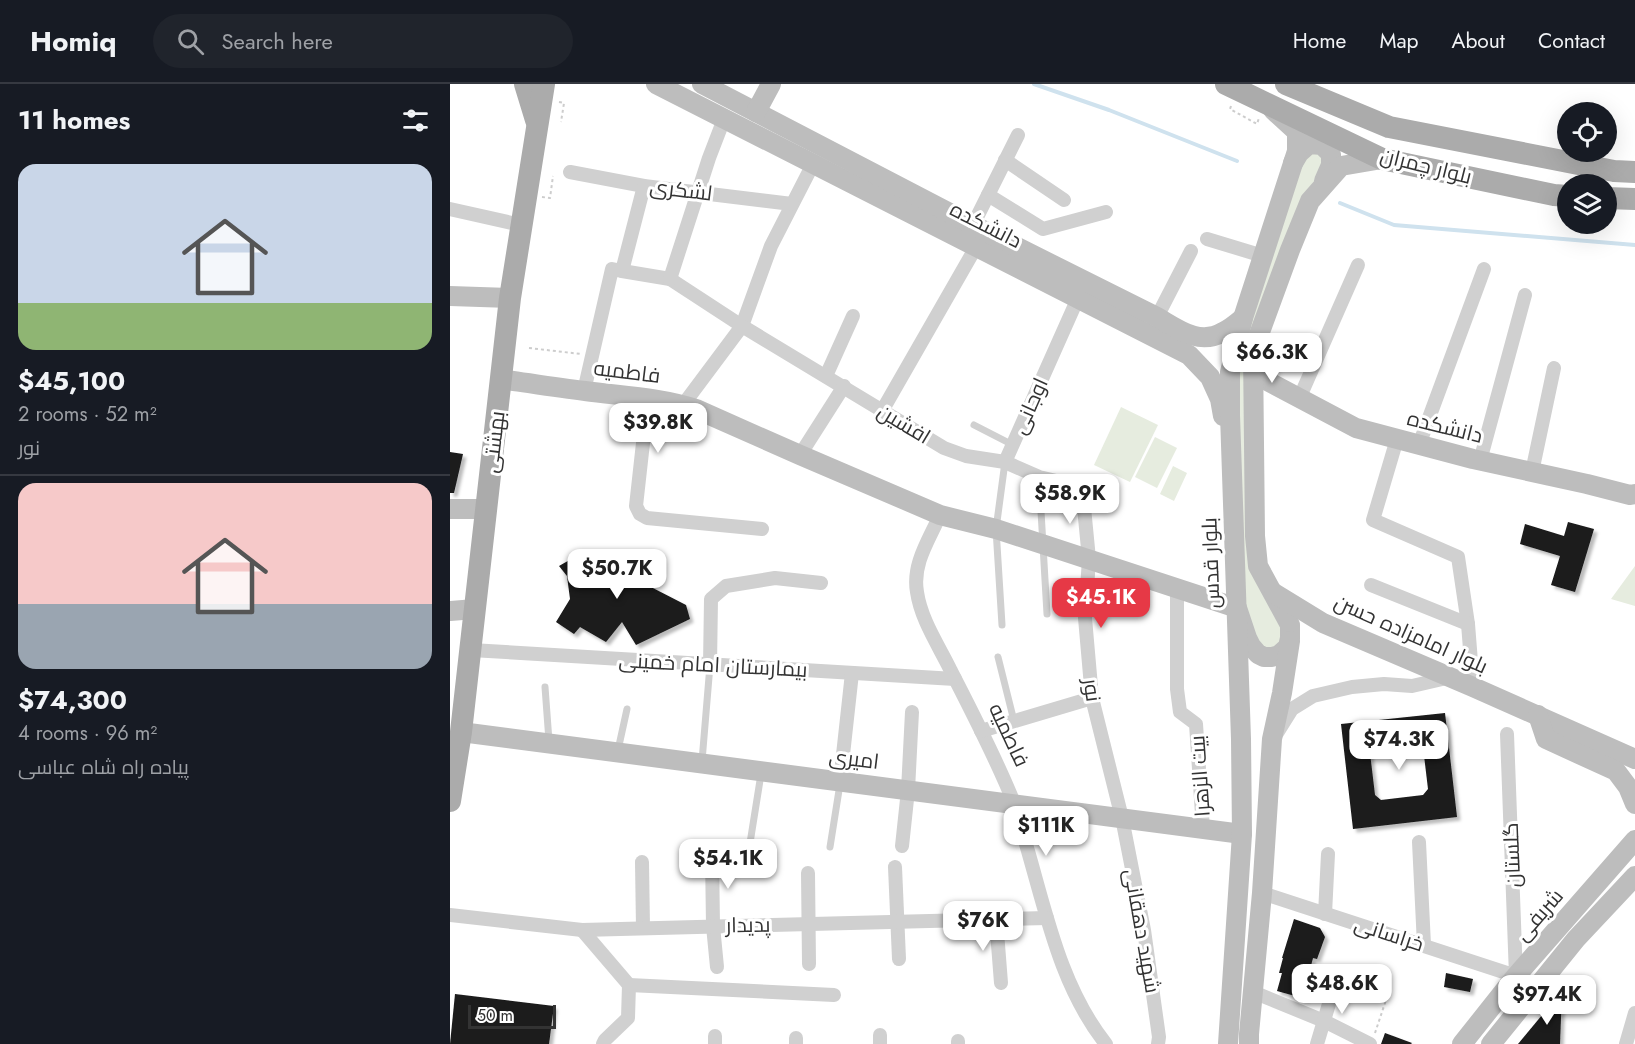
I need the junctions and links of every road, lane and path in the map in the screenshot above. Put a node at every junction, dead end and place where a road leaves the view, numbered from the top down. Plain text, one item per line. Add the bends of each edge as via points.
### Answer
1 (525, 84) edge
2 (544, 84) edge
3 (656, 84) edge
4 (702, 84) edge
5 (771, 84) edge
6 (1226, 84) edge
7 (1286, 84) edge
8 (564, 103) dead end
9 (1230, 109) dead end
10 (756, 112) junction
11 (1261, 113) junction
12 (724, 119) junction
13 (561, 122) dead end
14 (538, 127) junction
15 (1018, 135) dead end
16 (1382, 159) junction
17 (1005, 160) junction
18 (813, 164) junction
19 (1292, 165) junction
20 (570, 172) dead end
21 (1635, 172) edge
22 (553, 176) dead end
23 (644, 186) junction
24 (1322, 186) junction
25 (698, 192) junction
26 (988, 195) junction
27 (1557, 195) edge
28 (550, 198) dead end
29 (1617, 198) edge
30 (1635, 199) edge
31 (1064, 200) dead end
32 (792, 204) junction
33 (450, 209) edge
34 (1106, 212) dead end
35 (521, 225) junction
36 (973, 225) junction
37 (1207, 239) dead end
38 (976, 247) junction
39 (1191, 250) dead end
40 (1263, 256) junction
41 (1358, 265) dead end
42 (1484, 269) dead end
43 (622, 271) junction
44 (670, 279) junction
45 (1525, 295) dead end
46 (450, 296) edge
47 (510, 298) junction
48 (1078, 298) junction
49 (853, 316) dead end
50 (1158, 317) junction
51 (1243, 318) junction
52 (742, 326) junction
53 (529, 348) dead end
54 (592, 356) junction
55 (1554, 368) dead end
56 (1254, 374) junction
57 (826, 376) junction
58 (501, 379) junction
59 (844, 387) junction
60 (584, 391) junction
61 (648, 398) junction
62 (1299, 399) junction
63 (684, 405) junction
64 (882, 411) junction
65 (974, 425) dead end
66 (1397, 439) junction
67 (1013, 445) junction
68 (1419, 445) junction
69 (800, 455) junction
70 (1232, 461) junction
71 (1480, 461) junction
72 (1005, 462) junction
73 (1532, 472) junction
74 (1039, 477) junction
75 (1082, 487) joint
76 (1635, 494) edge
77 (450, 509) edge
78 (486, 509) junction
79 (940, 515) junction
80 (762, 529) dead end
81 (996, 529) junction
82 (1043, 544) junction
83 (1089, 559) junction
84 (821, 583) dead end
85 (1371, 585) dead end
86 (1177, 588) junction
87 (1269, 590) junction
88 (1237, 608) junction
89 (475, 609) junction
90 (450, 611) edge
91 (1047, 614) dead end
92 (1468, 624) junction
93 (1002, 625) dead end
94 (1290, 638) junction
95 (471, 650) junction
96 (998, 657) dead end
97 (710, 665) junction
98 (852, 673) junction
99 (1451, 677) junction
100 (955, 679) junction
101 (545, 687) dead end
102 (1473, 687) junction
103 (1092, 698) junction
104 (627, 709) dead end
105 (912, 712) dead end
106 (1538, 715) junction
107 (1014, 721) junction
108 (981, 731) junction
109 (461, 732) junction
110 (1507, 734) dead end
111 (1272, 740) junction
112 (550, 744) junction
113 (618, 753) junction
114 (1635, 759) edge
115 (702, 764) junction
116 (761, 771) junction
117 (840, 782) junction
118 (908, 790) junction
119 (451, 794) edge
120 (1014, 804) junction
121 (1635, 804) edge
122 (1122, 818) junction
123 (1203, 829) junction
124 (1242, 834) junction
125 (1634, 839) edge
126 (1419, 842) dead end
127 (750, 843) dead end
128 (902, 846) dead end
129 (830, 847) dead end
130 (1328, 854) dead end
131 (712, 855) dead end
132 (642, 862) dead end
133 (895, 867) dead end
134 (808, 873) dead end
135 (1635, 876) edge
136 (1262, 893) junction
137 (1325, 914) junction
138 (450, 915) edge
139 (1047, 918) junction
140 (996, 919) junction
141 (898, 922) junction
142 (808, 924) junction
143 (713, 926) junction
144 (643, 928) junction
145 (582, 930) junction
146 (1424, 945) junction
147 (898, 959) dead end
148 (809, 964) dead end
149 (717, 967) dead end
150 (1516, 976) junction
151 (1337, 977) dead end
152 (1001, 983) dead end
153 (629, 985) junction
154 (1254, 992) junction
155 (1388, 994) dead end
156 (834, 995) dead end
157 (1635, 1013) edge
158 (1324, 1022) junction
159 (1373, 1039) edge
160 (603, 1044) edge
161 (1106, 1044) edge
162 (1158, 1044) edge
163 (1228, 1044) edge
164 (1249, 1044) edge
165 (1317, 1044) edge
166 (1461, 1044) edge
167 (1491, 1044) edge
168 (1626, 1044) edge

1 - 14 main road
2 - 14 main road, بهشتی
3 - 12 main road, دانشکده
4 - 10 main road, دانشکده
5 - 10 main road
6 - 11 main road, بلوار چمران
7 - 21 main road, بلوار چمران via 1389,127
8 - 13 path
9 - 11 path
10 - 36 main road, دانشکده
11 - 16 main road, بلوار چمران
11 - 19 main road, بلوار قدس via 1297,132
12 - 18 main road, دانشکده
12 - 25 street
14 - 35 main road, بهشتی
15 - 17 street
16 - 24 main road via 1341,166
16 - 27 main road, بلوار چمران
17 - 26 street
17 - 31 street
18 - 32 street
18 - 38 main road, دانشکده
19 - 24 main road via 1309,144 1323,145 1331,154 1331,165
19 - 40 main road, بلوار قدس
20 - 23 street, لشکری
22 - 28 path
23 - 25 street, لشکری
23 - 43 street
24 - 56 main road via 1310,201 1253,351
25 - 32 street, لشکری
25 - 44 street
26 - 34 street via 1043,229
26 - 36 street
29 - 30 main road
32 - 52 street via 771,246
33 - 35 street
35 - 47 main road, بهشتی
36 - 50 main road, دانشکده
37 - 40 street
38 - 48 main road, دانشکده
38 - 64 street
39 - 50 street
40 - 51 main road, بلوار قدس
41 - 62 street
42 - 68 street
43 - 44 street
43 - 54 street via 612,269
44 - 52 street, افشین
45 - 71 street
46 - 47 main road
47 - 58 main road, بهشتی
48 - 67 street, اوجانی
48 - 70 main road, دانشکده via 1190,355 1210,376 1220,399
49 - 57 street
50 - 51 main road, دانشکده via 1203,339 1222,333
51 - 70 main road, بلوار قدس via 1230,372
52 - 57 street, افشین
52 - 63 street
53 - 54 path
54 - 60 street
55 - 73 street
56 - 62 main road, دانشکده
56 - 87 main road via 1255,536 1258,567
57 - 59 street, افشین
58 - 60 main road, فاطمیه
58 - 78 main road, بهشتی
59 - 64 street, افشین
59 - 69 street
60 - 61 main road, فاطمیه
61 - 63 main road, فاطمیه
61 - 80 street via 636,506 640,514 647,518
62 - 66 main road, دانشکده via 1356,428
63 - 69 main road, فاطمیه
64 - 72 street, افشین via 944,448
65 - 67 lane
66 - 68 main road, دانشکده
66 - 92 street via 1373,520 1458,557
67 - 72 street, اوجانی
68 - 71 main road, دانشکده
69 - 79 main road, فاطمیه
70 - 88 main road, بلوار قدس
71 - 73 main road, دانشکده
72 - 74 street, افشین
72 - 81 lane, اوجانی
73 - 76 main road, دانشکده
74 - 75 street, افشین
74 - 82 lane
75 - 83 street, نور
77 - 78 main road
78 - 89 main road, بهشتی
79 - 81 main road, فاطمیه
79 - 100 street, فاطمیه via 915,575 926,621
81 - 82 main road, فاطمیه
81 - 93 lane, اوجانی
82 - 83 main road, فاطمیه
82 - 91 lane
83 - 86 main road, فاطمیه
83 - 103 street, نور via 1085,618
84 - 97 street via 775,578 726,586 711,599
85 - 92 street
86 - 88 main road, فاطمیه
86 - 123 street, بیت الزهرا via 1177,689 1180,712 1196,724
87 - 94 main road via 1288,620
87 - 99 main road, بلوار امامزاده حسن via 1323,623
88 - 94 main road via 1246,638 1258,654 1280,655
88 - 124 main road, بلوار قدس
89 - 90 main road
89 - 95 main road, بهشتی
92 - 102 street
94 - 111 main road
95 - 97 street, بیمارستان امام خمینی
95 - 109 main road, بهشتی
96 - 107 lane
97 - 98 street, بیمارستان امام خمینی
97 - 115 lane
98 - 100 street, بیمارستان امام خمینی
98 - 117 street
99 - 102 main road, بلوار امامزاده حسن
99 - 111 street via 1412,686 1352,687 1313,696 1292,709
100 - 108 street, فاطمیه
101 - 112 lane
102 - 106 main road, بلوار امامزاده حسن
103 - 107 street
103 - 122 street, نور
104 - 113 lane
105 - 118 street
106 - 114 main road, بلوار امامزاده حسن
106 - 121 main road via 1546,740 1616,771
107 - 108 street
108 - 120 street, فاطمیه
109 - 112 main road, امیری
109 - 119 main road, بهشتی
110 - 150 street, گلستان
111 - 136 main road
112 - 113 main road, امیری
113 - 115 main road, امیری
115 - 116 main road, امیری
116 - 117 main road, امیری
116 - 127 lane
117 - 118 main road, امیری
117 - 129 lane
118 - 120 main road, امیری
118 - 128 street
120 - 122 main road, امیری
120 - 139 street, فاطمیه
122 - 123 main road, امیری
122 - 162 street, شهید دهقانی via 1144,930
123 - 124 main road, امیری
124 - 163 main road, بلوار قدس
125 - 150 main road, شریفی
126 - 146 street
130 - 137 street
131 - 143 street
132 - 144 street
133 - 141 street
134 - 142 street
135 - 167 main road, شریفی via 1576,939
136 - 137 street, خراسانی
136 - 154 main road
137 - 146 street, خراسانی
138 - 145 street, پدیدار
139 - 140 street, پدیدار
139 - 161 street, فاطمیه via 1073,992
140 - 141 street, پدیدار
140 - 152 street
141 - 142 street, پدیدار
141 - 147 street
142 - 143 street, پدیدار
142 - 148 street
143 - 144 street, پدیدار
143 - 149 street
144 - 145 street, پدیدار
145 - 153 street
146 - 150 street, خراسانی
150 - 166 main road, شریفی
151 - 158 street
153 - 156 street
153 - 160 street via 628,1018
154 - 158 street
154 - 164 main road
155 - 159 path
157 - 168 street
158 - 159 street
158 - 165 street

